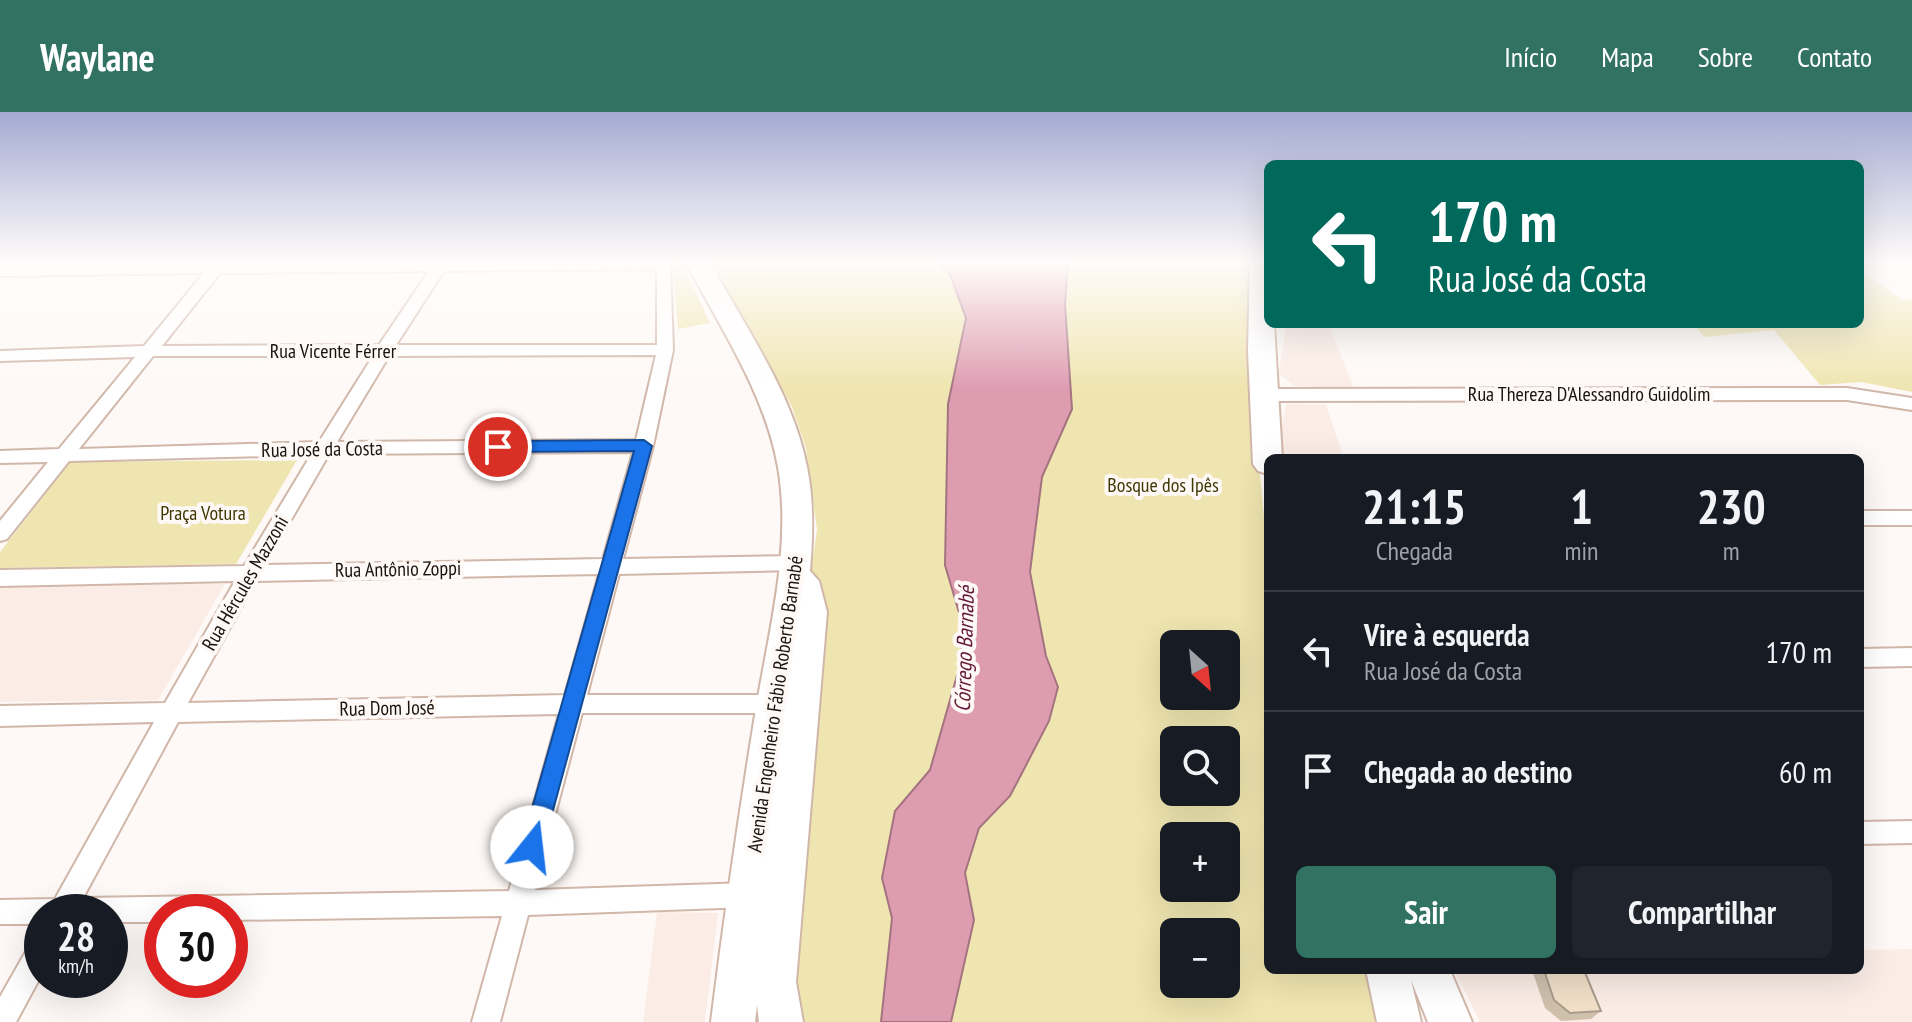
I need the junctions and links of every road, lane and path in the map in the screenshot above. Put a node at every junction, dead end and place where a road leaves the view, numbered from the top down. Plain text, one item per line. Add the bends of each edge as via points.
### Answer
1 (187, 304) edge
2 (415, 304) edge
3 (664, 304) edge
4 (720, 304) edge
5 (1264, 311) edge
6 (665, 350) junction
7 (149, 351) junction
8 (386, 351) junction
9 (0, 356) edge
10 (1265, 395) junction
11 (1912, 404) edge
12 (644, 446) junction
13 (324, 448) junction
14 (1268, 454) edge
15 (62, 456) junction
16 (0, 457) edge
17 (1864, 518) edge
18 (1912, 518) edge
19 (0, 534) edge
20 (797, 563) junction
21 (612, 565) junction
22 (251, 572) junction
23 (0, 578) edge
24 (1912, 657) edge
25 (1864, 658) edge
26 (572, 704) junction
27 (775, 704) junction
28 (171, 713) junction
29 (0, 716) edge
30 (1912, 832) edge
31 (1864, 833) edge
32 (72, 894) edge
33 (749, 895) junction
34 (516, 903) junction
35 (128, 911) edge
36 (0, 912) edge
37 (24, 912) edge
38 (777, 962) junction
39 (1388, 974) edge
40 (1430, 974) edge
41 (24, 980) edge
42 (1, 1022) edge
43 (486, 1022) edge
44 (733, 1022) edge
45 (781, 1022) edge
46 (1399, 1022) edge
47 (1450, 1022) edge

1 - 7 street
2 - 8 street, Rua Hércules Mazzoni
3 - 6 street
4 - 20 main road, Avenida Engenheiro Fábio Roberto Barnabé via 786,437
5 - 10 main road
6 - 8 street, Rua Vicente Férrer
6 - 12 street
7 - 8 street, Rua Vicente Férrer
7 - 9 street, Rua Vicente Férrer
7 - 15 street
8 - 13 street, Rua Hércules Mazzoni
10 - 11 street, Rua Thereza D'Alessandro Guidolim via 1847,394
10 - 14 main road
12 - 13 street, Rua José da Costa
12 - 21 street
13 - 15 street, Rua José da Costa
13 - 22 street, Rua Hércules Mazzoni
15 - 16 street, Rua José da Costa
15 - 19 street
17 - 18 street
20 - 21 street, Rua Antônio Zoppi
20 - 27 main road, Avenida Engenheiro Fábio Roberto Barnabé
20 - 38 main road via 810,612 809,637
21 - 22 street, Rua Antônio Zoppi
21 - 26 street
22 - 23 street, Rua Antônio Zoppi
22 - 28 street, Rua Hércules Mazzoni
24 - 25 street
26 - 27 street, Rua Dom José
26 - 28 street, Rua Dom José
26 - 34 street
27 - 33 main road, Avenida Engenheiro Fábio Roberto Barnabé
28 - 29 street, Rua Dom José
28 - 32 street, Rua Hércules Mazzoni
30 - 31 street
33 - 34 street
33 - 38 main road via 765,911
33 - 44 main road, Avenida Engenheiro Fábio Roberto Barnabé
34 - 35 street
34 - 43 street
36 - 37 street
38 - 45 main road
39 - 46 main road
40 - 47 main road
41 - 42 street

